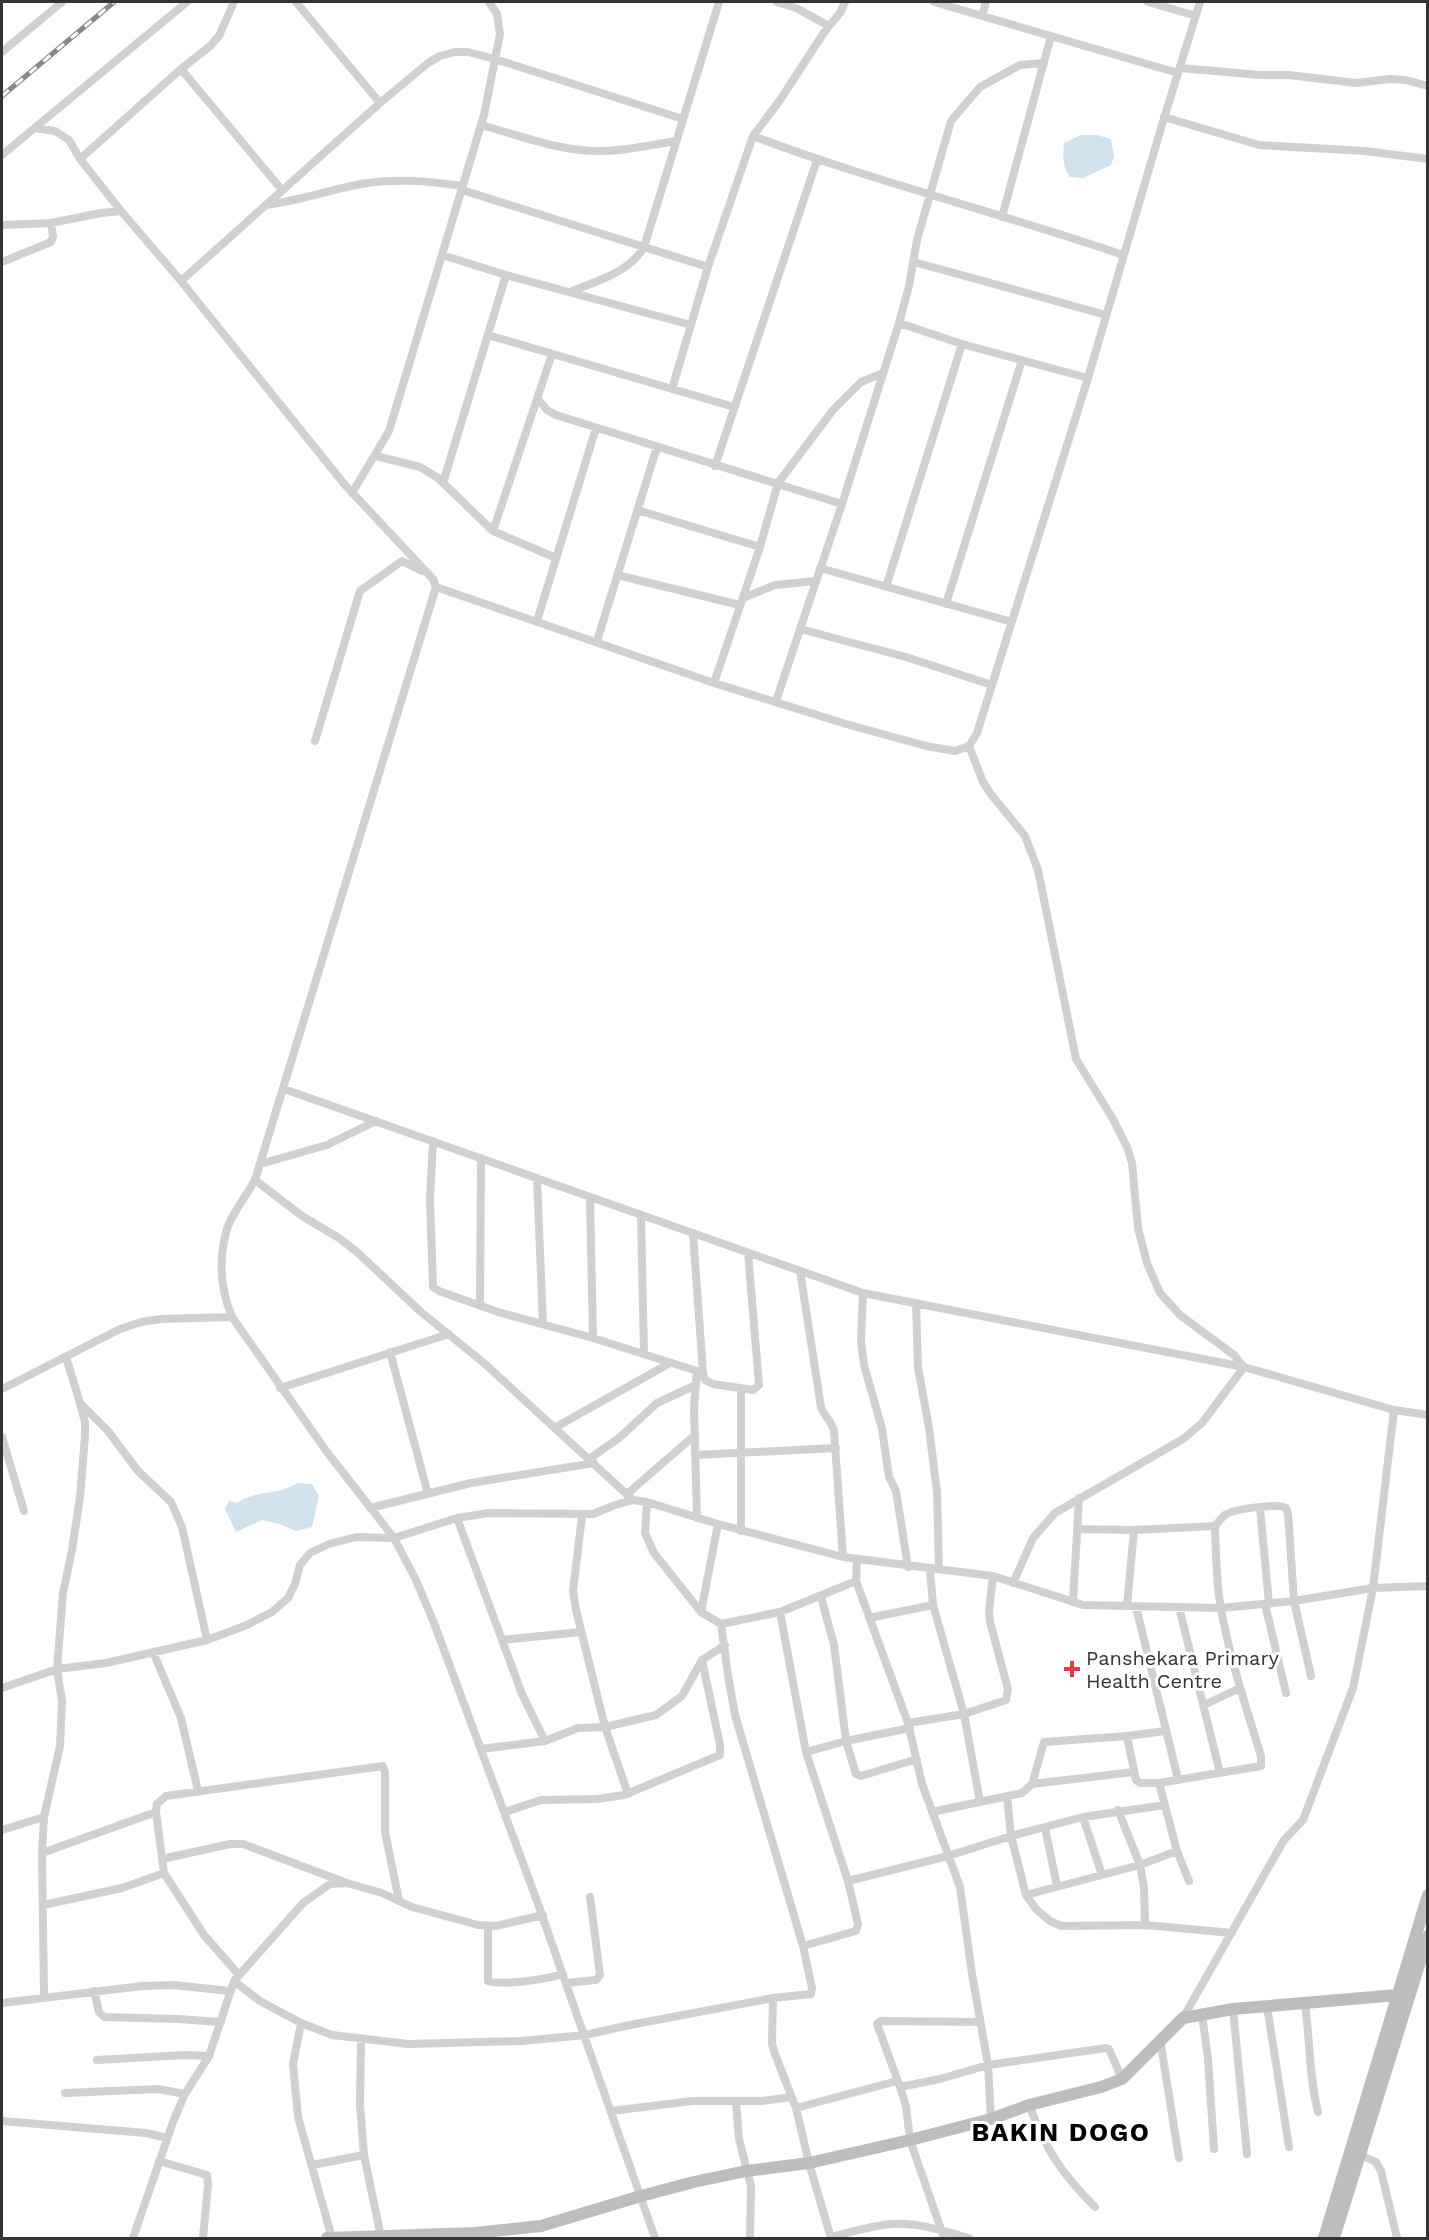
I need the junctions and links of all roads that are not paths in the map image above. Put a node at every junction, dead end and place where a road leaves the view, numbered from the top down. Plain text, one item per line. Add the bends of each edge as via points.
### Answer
1 (62, 2) edge
2 (188, 2) edge
3 (234, 2) edge
4 (296, 2) edge
5 (489, 2) edge
6 (719, 2) edge
7 (777, 2) edge
8 (845, 2) edge
9 (934, 2) edge
10 (986, 2) edge
11 (1148, 2) edge
12 (1200, 2) edge
13 (982, 16) junction
14 (1196, 16) junction
15 (829, 26) junction
16 (1051, 36) junction
17 (2, 52) edge
18 (495, 59) junction
19 (1044, 63) junction
20 (181, 69) junction
21 (1179, 70) junction
22 (1428, 87) edge
23 (380, 103) junction
24 (1164, 117) junction
25 (683, 119) junction
26 (481, 125) junction
27 (35, 128) junction
28 (753, 136) junction
29 (676, 141) junction
30 (2, 154) edge
31 (80, 159) junction
32 (1428, 159) edge
33 (817, 160) junction
34 (462, 188) junction
35 (282, 190) junction
36 (931, 195) junction
37 (266, 205) junction
38 (121, 211) junction
39 (1002, 217) junction
40 (51, 223) junction
41 (2, 225) edge
42 (644, 247) junction
43 (442, 255) junction
44 (1124, 255) junction
45 (2, 262) edge
46 (914, 262) junction
47 (708, 267) junction
48 (506, 275) junction
49 (181, 281) junction
50 (570, 292) junction
51 (1106, 315) junction
52 (899, 323) junction
53 (691, 325) junction
54 (488, 335) junction
55 (962, 344) junction
56 (552, 354) junction
57 (1022, 360) junction
58 (883, 373) junction
59 (1088, 378) junction
60 (672, 389) junction
61 (537, 398) junction
62 (734, 407) junction
63 (596, 428) junction
64 (657, 447) junction
65 (376, 456) junction
66 (715, 466) junction
67 (443, 483) junction
68 (778, 483) junction
69 (352, 494) junction
70 (842, 504) junction
71 (638, 510) junction
72 (493, 531) junction
73 (760, 547) junction
74 (556, 558) junction
75 (820, 568) junction
76 (429, 575) junction
77 (618, 575) junction
78 (816, 581) junction
79 (436, 587) junction
80 (886, 587) junction
81 (742, 602) junction
82 (946, 604) junction
83 (537, 621) junction
84 (1012, 622) junction
85 (800, 629) junction
86 (597, 641) junction
87 (714, 683) junction
88 (992, 685) junction
89 (776, 701) junction
90 (315, 741) dead end
91 (969, 746) junction
92 (284, 1089) junction
93 (376, 1121) junction
94 (433, 1142) junction
95 (482, 1158) junction
96 (260, 1164) junction
97 (537, 1178) junction
98 (255, 1180) junction
99 (590, 1197) junction
100 (641, 1215) junction
101 (693, 1233) junction
102 (748, 1252) junction
103 (800, 1271) junction
104 (863, 1293) junction
105 (916, 1303) junction
106 (480, 1305) junction
107 (232, 1317) junction
108 (543, 1324) junction
109 (448, 1334) junction
110 (593, 1338) junction
111 (390, 1352) junction
112 (644, 1354) junction
113 (66, 1357) junction
114 (670, 1363) junction
115 (1244, 1367) junction
116 (700, 1372) junction
117 (696, 1385) junction
118 (280, 1388) junction
119 (2, 1389) edge
120 (741, 1389) junction
121 (80, 1403) junction
122 (1394, 1410) junction
123 (1428, 1415) edge
124 (556, 1427) junction
125 (695, 1436) junction
126 (2, 1437) edge
127 (836, 1448) junction
128 (742, 1453) junction
129 (696, 1455) junction
130 (591, 1461) junction
131 (428, 1494) junction
132 (630, 1497) junction
133 (1079, 1498) junction
134 (647, 1502) junction
135 (370, 1508) junction
136 (1260, 1508) junction
137 (24, 1511) dead end
138 (582, 1516) junction
139 (457, 1518) junction
140 (697, 1518) junction
141 (718, 1524) junction
142 (1215, 1526) junction
143 (1077, 1529) junction
144 (1134, 1530) junction
145 (741, 1531) junction
146 (394, 1538) junction
147 (843, 1557) junction
148 (857, 1560) junction
149 (908, 1567) junction
150 (934, 1569) junction
151 (993, 1576) junction
152 (856, 1581) junction
153 (1013, 1583) junction
154 (1428, 1586) edge
155 (1373, 1587) junction
156 (821, 1597) junction
157 (1294, 1601) junction
158 (1073, 1602) junction
159 (1267, 1604) junction
160 (933, 1605) junction
161 (1131, 1607) junction
162 (1179, 1607) junction
163 (1221, 1608) junction
164 (701, 1612) junction
165 (780, 1612) junction
166 (868, 1618) junction
167 (721, 1624) junction
168 (582, 1632) junction
169 (207, 1640) junction
170 (502, 1640) junction
171 (725, 1645) junction
172 (153, 1652) junction
173 (702, 1660) junction
174 (57, 1669) junction
175 (1311, 1676) dead end
176 (2, 1688) edge
177 (1240, 1688) junction
178 (1287, 1693) dead end
179 (1204, 1705) junction
180 (964, 1714) junction
181 (909, 1726) junction
182 (605, 1727) junction
183 (1165, 1731) junction
184 (1127, 1736) junction
185 (544, 1741) junction
186 (846, 1741) junction
187 (481, 1749) junction
188 (806, 1752) junction
189 (916, 1759) junction
190 (1134, 1772) junction
191 (1220, 1773) junction
192 (1178, 1779) junction
193 (1159, 1783) junction
194 (1032, 1784) junction
195 (198, 1791) junction
196 (628, 1794) junction
197 (1007, 1796) junction
198 (980, 1802) junction
199 (1165, 1805) junction
200 (1118, 1810) junction
201 (156, 1812) junction
202 (505, 1812) junction
203 (932, 1812) junction
204 (44, 1817) junction
205 (1083, 1817) junction
206 (1045, 1828) junction
207 (2, 1830) edge
208 (1011, 1836) junction
209 (1177, 1851) junction
210 (42, 1853) junction
211 (948, 1856) junction
212 (162, 1859) junction
213 (1140, 1865) junction
214 (164, 1873) junction
215 (1102, 1875) junction
216 (848, 1881) junction
217 (1189, 1881) dead end
218 (347, 1883) junction
219 (1057, 1886) junction
220 (1026, 1895) junction
221 (1428, 1895) edge
222 (590, 1897) dead end
223 (399, 1901) junction
224 (43, 1905) junction
225 (543, 1915) junction
226 (1145, 1924) junction
227 (488, 1926) junction
228 (1232, 1933) junction
229 (1428, 1936) edge
230 (803, 1946) junction
231 (1422, 1973) edge
232 (236, 1978) junction
233 (564, 1979) junction
234 (94, 1991) junction
235 (230, 1991) junction
236 (1398, 1995) junction
237 (44, 1996) junction
238 (773, 1998) junction
239 (2, 2002) edge
240 (1305, 2003) junction
241 (1267, 2006) junction
242 (1233, 2009) junction
243 (1202, 2015) junction
244 (1183, 2018) junction
245 (221, 2022) junction
246 (980, 2022) junction
247 (301, 2023) junction
248 (585, 2035) junction
249 (361, 2039) junction
250 (1160, 2039) junction
251 (209, 2056) junction
252 (97, 2060) dead end
253 (988, 2065) junction
254 (1122, 2079) junction
255 (898, 2084) junction
256 (64, 2093) dead end
257 (185, 2094) junction
258 (791, 2097) junction
259 (736, 2101) junction
260 (1029, 2105) junction
261 (796, 2108) junction
262 (611, 2111) junction
263 (1318, 2112) dead end
264 (991, 2119) junction
265 (2, 2121) edge
266 (167, 2138) junction
267 (910, 2140) junction
268 (1289, 2147) dead end
269 (1215, 2149) dead end
270 (1247, 2154) dead end
271 (364, 2155) junction
272 (1361, 2156) junction
273 (1179, 2158) dead end
274 (159, 2161) junction
275 (808, 2163) junction
276 (312, 2165) junction
277 (746, 2171) junction
278 (641, 2196) junction
279 (1095, 2207) dead end
280 (943, 2235) edge
281 (381, 2237) junction
282 (133, 2238) edge
283 (203, 2238) edge
284 (327, 2238) edge
285 (332, 2238) edge
286 (655, 2238) edge
287 (750, 2238) edge
288 (831, 2238) edge
289 (969, 2238) edge
290 (1324, 2238) edge
291 (1335, 2238) edge
292 (1397, 2238) edge

1 - 17 street
2 - 27 street
3 - 20 street via 219,36
4 - 23 street
5 - 18 street via 497,14 500,34
6 - 25 street
7 - 15 street
8 - 15 street
9 - 13 street
10 - 13 street
11 - 14 street
12 - 14 street
13 - 16 street
14 - 21 street
15 - 28 street
16 - 19 street
16 - 21 street
18 - 23 street via 461,52 440,56
18 - 25 street
18 - 26 street
19 - 36 street via 1020,65 980,87 951,121
19 - 39 street
20 - 31 street
20 - 35 street
21 - 22 street via 1289,75 1356,83 1406,80
21 - 24 street
23 - 35 street
24 - 32 street via 1259,145
24 - 44 street
25 - 29 street
26 - 29 street via 559,147 592,151
26 - 34 street
27 - 30 street
27 - 31 street via 55,131 69,140
28 - 33 street
28 - 47 street
29 - 42 street
31 - 38 street
33 - 36 street
33 - 62 street
34 - 37 street via 410,179 375,182
34 - 42 street
34 - 43 street
35 - 37 street
36 - 39 street
36 - 46 street
37 - 49 street
38 - 40 street
38 - 49 street
39 - 44 street
40 - 41 street
40 - 45 street via 51,242
42 - 47 street
42 - 50 street via 626,267
43 - 48 street
43 - 65 street via 389,431
44 - 51 street
46 - 51 street
46 - 52 street
47 - 53 street
48 - 50 street
48 - 54 street
49 - 69 street
50 - 53 street
51 - 59 street
52 - 55 street
52 - 58 street
53 - 60 street
54 - 56 street
54 - 67 street
55 - 57 street
55 - 80 street
56 - 60 street
56 - 61 street
57 - 59 street
57 - 82 street
58 - 68 street via 861,382 833,410
58 - 70 street
59 - 84 street
60 - 62 street
61 - 63 street via 556,416
61 - 72 street
62 - 66 street
63 - 64 street
63 - 74 street
64 - 66 street
64 - 71 street
65 - 67 street via 420,467
65 - 69 street
66 - 68 street
67 - 72 street
68 - 70 street
68 - 73 street
69 - 76 street
70 - 75 street
71 - 73 street
71 - 77 street
72 - 74 street
73 - 81 street
74 - 83 street
75 - 78 street
75 - 80 street
76 - 79 street
76 - 90 street via 402,561 360,591
77 - 81 street
77 - 86 street
78 - 81 street via 775,585
78 - 85 street
79 - 83 street
79 - 92 street
80 - 82 street
81 - 87 street
82 - 84 street
83 - 86 street
84 - 88 street
85 - 88 street
85 - 89 street
86 - 87 street
87 - 89 street
88 - 91 street
89 - 91 street via 926,746 955,751
91 - 115 street via 983,782 1025,836 1038,870 1076,1059 1127,1147 1132,1163 1137,1228 1160,1293 1180,1315 1234,1355
92 - 93 street
92 - 96 street
93 - 94 street
93 - 96 street via 327,1145
94 - 95 street
94 - 106 street via 433,1287
95 - 97 street
95 - 106 street
96 - 98 street
97 - 99 street
97 - 108 street
98 - 107 street via 228,1228 220,1268 224,1298
98 - 109 street via 357,1252
99 - 100 street
99 - 110 street
100 - 101 street
100 - 112 street
101 - 102 street
101 - 116 street
102 - 103 street
102 - 120 street via 759,1385 753,1390
103 - 104 street
103 - 127 street via 820,1407 832,1423
104 - 105 street
104 - 149 street via 864,1365 882,1429 889,1477 896,1491
105 - 115 street
105 - 150 street via 918,1367 937,1492
106 - 108 street
107 - 113 street via 141,1322
107 - 118 street
108 - 110 street
109 - 111 street
109 - 124 street
110 - 112 street
111 - 118 street
111 - 131 street
112 - 114 street
113 - 119 street
113 - 121 street
114 - 116 street
114 - 124 street
115 - 122 street
115 - 133 street via 1202,1423 1183,1439
116 - 117 street
116 - 120 street via 708,1383
117 - 125 street
117 - 130 street via 657,1403
118 - 135 street
120 - 128 street
121 - 169 street via 176,1510
121 - 174 street via 85,1436 80,1497 63,1593
122 - 123 street
122 - 155 street
124 - 130 street
125 - 129 street
125 - 132 street
126 - 137 street
127 - 128 street
127 - 147 street
128 - 129 street
128 - 145 street
129 - 140 street
130 - 131 street
130 - 132 street
131 - 135 street
132 - 134 street
132 - 138 street
133 - 143 street
133 - 153 street via 1042,1525
134 - 140 street
134 - 164 street via 645,1533 654,1553
135 - 146 street
136 - 142 street via 1224,1515
136 - 157 street via 1283,1505 1288,1513
136 - 159 street
138 - 139 street via 488,1513
138 - 168 street via 573,1591
139 - 146 street
139 - 170 street
140 - 141 street
141 - 145 street
141 - 164 street
142 - 144 street
142 - 163 street
143 - 144 street
143 - 158 street
144 - 161 street
145 - 147 street
146 - 169 street via 356,1537 310,1552 300,1565 288,1598 272,1612
146 - 187 street via 434,1623
147 - 148 street
148 - 149 street
148 - 152 street
149 - 150 street
150 - 151 street
150 - 160 street
151 - 153 street
151 - 180 street via 990,1622 1008,1696 1002,1702
152 - 156 street
152 - 166 street
153 - 158 street
154 - 155 street
155 - 157 street
155 - 228 street via 1353,1688 1303,1820 1284,1840
156 - 165 street
156 - 186 street via 834,1645
157 - 159 street
157 - 175 street
158 - 161 street
159 - 163 street
159 - 178 street
160 - 166 street
160 - 180 street
161 - 162 street
161 - 183 street
162 - 163 street
162 - 179 street
163 - 177 street
164 - 167 street
165 - 167 street
165 - 188 street
166 - 181 street
167 - 171 street
168 - 170 street
168 - 182 street
169 - 172 street
170 - 185 street
171 - 173 street
171 - 230 street via 735,1715
172 - 174 street
172 - 195 street via 180,1718
173 - 182 street via 682,1696 669,1707 643,1719
173 - 196 street via 720,1755
174 - 176 street
174 - 204 street via 63,1715
177 - 179 street
177 - 191 street via 1262,1762 1258,1768
179 - 191 street
180 - 181 street
180 - 198 street
181 - 186 street
181 - 189 street
182 - 185 street via 578,1728
182 - 196 street
183 - 184 street
183 - 192 street
184 - 190 street
184 - 194 street via 1044,1742
185 - 187 street
186 - 188 street
186 - 189 street via 858,1776
187 - 202 street
188 - 216 street
189 - 203 street
190 - 193 street via 1137,1782
190 - 194 street
191 - 192 street
192 - 193 street
193 - 199 street
194 - 197 street via 1022,1793
195 - 201 street via 160,1799
195 - 223 street via 383,1766 385,1832
196 - 202 street via 542,1800
197 - 198 street
197 - 208 street
198 - 203 street
199 - 200 street
199 - 209 street
200 - 205 street
200 - 213 street
201 - 210 street
201 - 212 street
202 - 225 street
203 - 211 street
204 - 207 street
204 - 210 street
205 - 206 street
205 - 215 street
206 - 208 street
206 - 219 street
208 - 211 street
208 - 220 street
209 - 213 street
209 - 217 street
210 - 224 street
211 - 216 street
211 - 246 street via 964,1904
212 - 214 street
212 - 218 street via 243,1844
213 - 215 street
213 - 226 street
214 - 224 street via 122,1888
214 - 232 street
215 - 219 street
216 - 230 street via 858,1929
218 - 223 street
218 - 232 street via 330,1884 303,1903
219 - 220 street
220 - 226 street via 1036,1909 1061,1926
221 - 236 street
222 - 233 street via 600,1975 596,1980
223 - 227 street via 419,1910
224 - 237 street
225 - 227 street
225 - 233 street
226 - 228 street
227 - 233 street via 488,1981
228 - 244 street
229 - 231 street
230 - 238 street via 813,1992 808,1996
231 - 272 street
232 - 235 street
232 - 247 street via 260,2001
233 - 248 street
234 - 235 street via 173,1985
234 - 237 street
234 - 245 street via 104,2017
235 - 245 street
236 - 240 street
236 - 290 street
237 - 239 street
238 - 248 street
238 - 258 street via 772,2044
240 - 241 street
240 - 263 street
241 - 242 street
241 - 268 street
242 - 243 street
242 - 270 street
243 - 244 street
243 - 269 street
244 - 250 street
245 - 251 street
246 - 253 street
246 - 255 street via 878,2022
247 - 249 street via 332,2035
247 - 276 street via 293,2064 294,2088
248 - 249 street via 408,2044
248 - 262 street
249 - 271 street
250 - 254 street
250 - 273 street
251 - 252 street
251 - 257 street
253 - 254 street via 1107,2049
253 - 255 street via 940,2079
253 - 264 street
254 - 260 street
255 - 261 street
255 - 267 street via 906,2106
256 - 257 street via 158,2090
257 - 266 street
258 - 259 street
258 - 261 street
259 - 262 street via 692,2101
259 - 277 street
260 - 264 street
260 - 279 street via 1054,2161
261 - 275 street
262 - 278 street
264 - 267 street
265 - 266 street
266 - 274 street
267 - 275 street
267 - 280 street
271 - 276 street
271 - 281 street
272 - 291 street
272 - 292 street via 1376,2162 1381,2171
274 - 282 street
274 - 283 street via 207,2175
275 - 277 street
275 - 288 street
276 - 285 street
277 - 278 street
277 - 287 street via 751,2186
278 - 281 street via 528,2229
278 - 286 street
280 - 288 street via 893,2224
280 - 289 street
281 - 285 street
284 - 285 street

